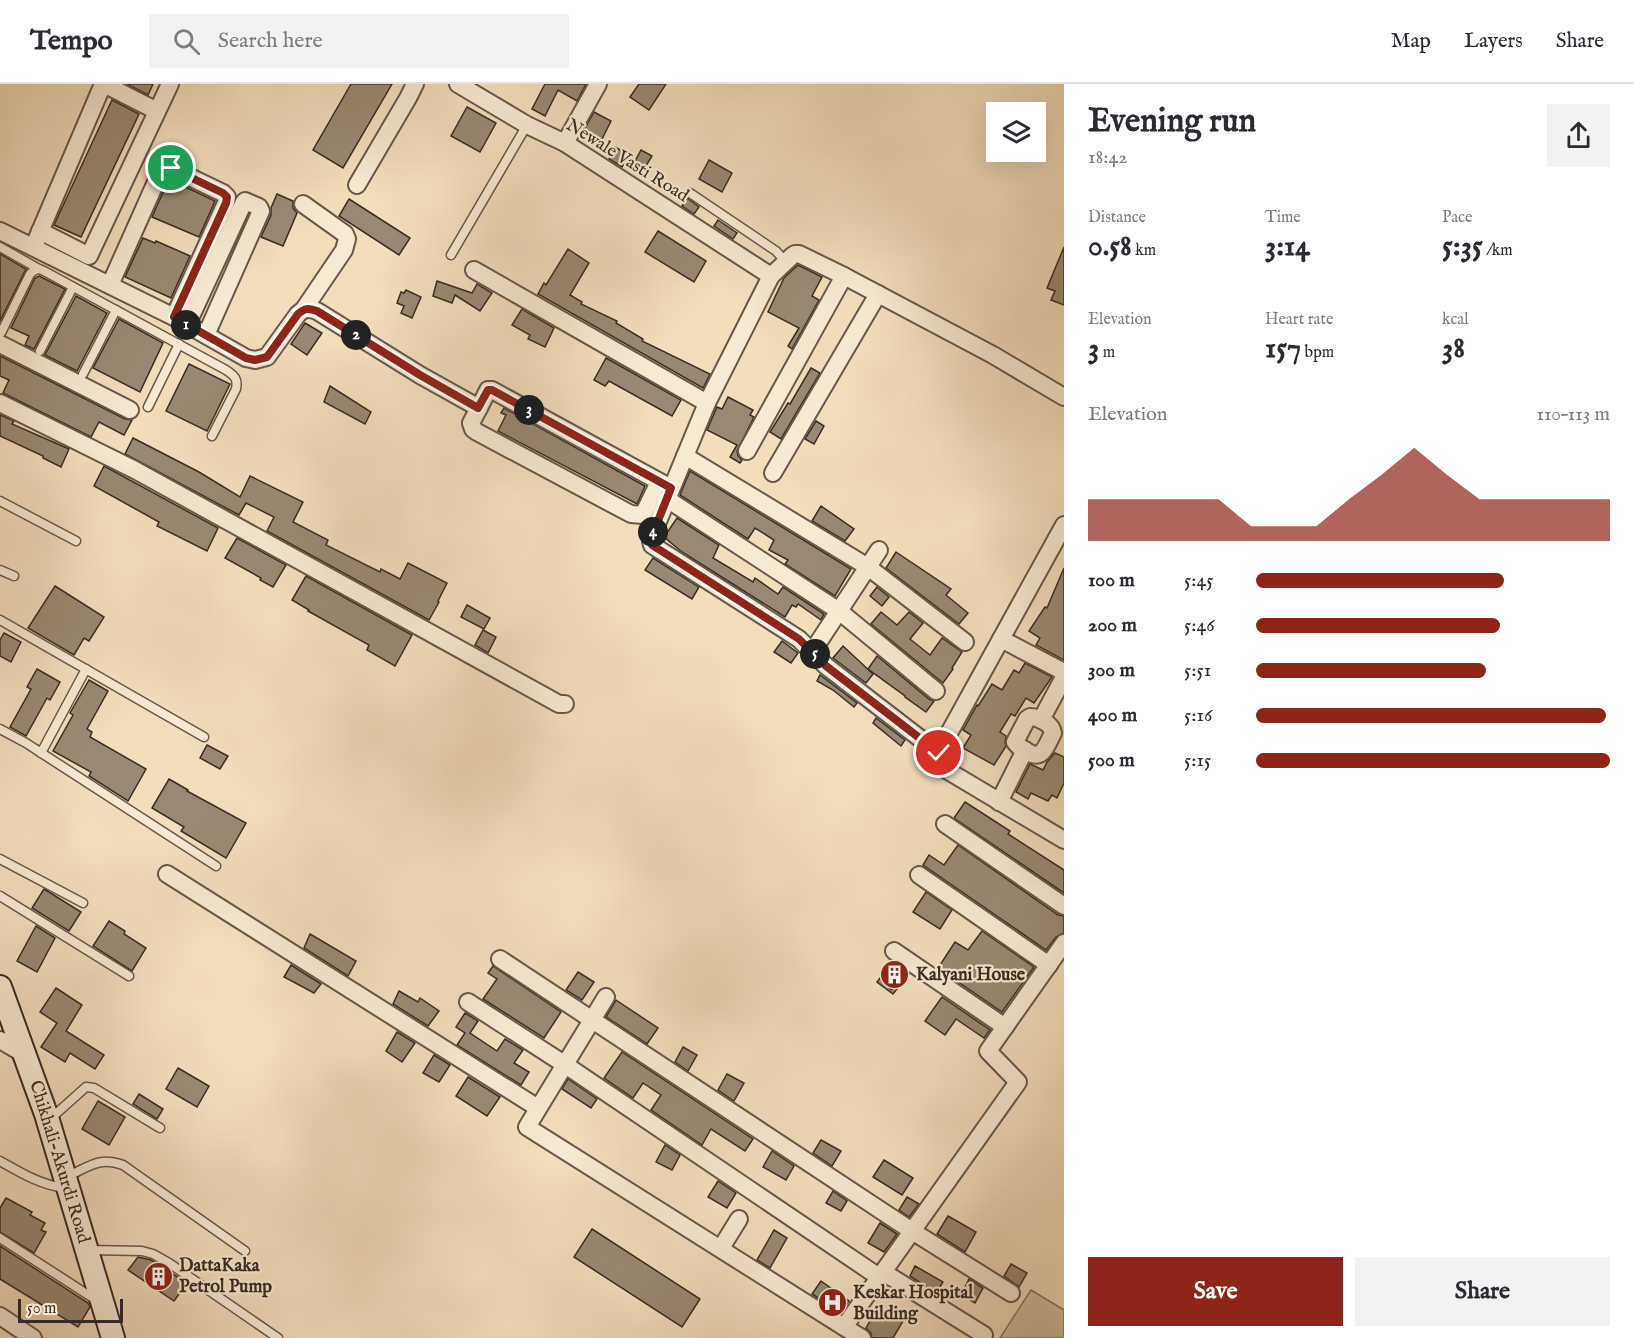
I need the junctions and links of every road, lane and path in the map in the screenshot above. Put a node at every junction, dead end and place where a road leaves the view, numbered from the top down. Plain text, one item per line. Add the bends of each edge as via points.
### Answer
1 (104, 84) edge
2 (170, 84) edge
3 (415, 84) edge
4 (459, 84) edge
5 (598, 84) edge
6 (157, 111) junction
7 (527, 125) junction
8 (565, 143) junction
9 (357, 185) dead end
10 (690, 193) dead end
11 (303, 204) dead end
12 (40, 231) junction
13 (1, 237) edge
14 (33, 247) junction
15 (451, 255) dead end
16 (786, 262) junction
17 (39, 269) junction
18 (474, 270) dead end
19 (771, 276) junction
20 (844, 276) junction
21 (110, 285) junction
22 (73, 286) junction
23 (878, 294) junction
24 (145, 303) junction
25 (304, 309) junction
26 (116, 310) junction
27 (136, 321) junction
28 (181, 321) junction
29 (1, 333) edge
30 (206, 335) junction
31 (0, 344) edge
32 (179, 344) junction
33 (40, 351) dead end
34 (83, 375) dead end
35 (1064, 397) edge
36 (0, 403) edge
37 (707, 404) junction
38 (148, 407) dead end
39 (478, 408) junction
40 (130, 410) dead end
41 (212, 436) dead end
42 (747, 452) dead end
43 (685, 456) junction
44 (773, 473) dead end
45 (666, 490) junction
46 (0, 501) edge
47 (1062, 532) edge
48 (76, 541) dead end
49 (879, 550) dead end
50 (868, 567) junction
51 (0, 570) edge
52 (14, 576) dead end
53 (839, 611) junction
54 (0, 620) edge
55 (1001, 639) junction
56 (964, 642) dead end
57 (812, 652) junction
58 (86, 669) junction
59 (1064, 672) edge
60 (1064, 677) edge
61 (936, 691) dead end
62 (565, 704) dead end
63 (0, 729) edge
64 (204, 737) dead end
65 (41, 753) junction
66 (939, 753) junction
67 (999, 802) junction
68 (945, 824) dead end
69 (1064, 840) edge
70 (0, 859) edge
71 (216, 866) dead end
72 (167, 874) dead end
73 (919, 875) dead end
74 (0, 896) edge
75 (83, 903) dead end
76 (1064, 906) edge
77 (1064, 944) edge
78 (500, 959) dead end
79 (895, 961) junction
80 (1049, 965) junction
81 (902, 967) dead end
82 (908, 970) dead end
83 (903, 973) dead end
84 (129, 976) dead end
85 (888, 985) junction
86 (0, 987) edge
87 (606, 997) dead end
88 (468, 1002) dead end
89 (591, 1020) junction
90 (1005, 1027) junction
91 (0, 1040) edge
92 (24, 1054) junction
93 (564, 1064) junction
94 (538, 1108) junction
95 (48, 1121) junction
96 (160, 1128) dead end
97 (0, 1161) edge
98 (66, 1183) junction
99 (739, 1219) dead end
100 (912, 1231) junction
101 (0, 1238) edge
102 (721, 1248) junction
103 (86, 1250) junction
104 (245, 1251) dead end
105 (881, 1274) junction
106 (1011, 1293) dead end
107 (102, 1304) junction
108 (0, 1316) edge
109 (844, 1327) junction
110 (984, 1335) dead end
111 (33, 1338) edge
112 (113, 1338) edge
113 (278, 1338) edge
114 (862, 1338) edge

1 - 6 street
1 - 12 street
2 - 6 street
3 - 9 street
4 - 7 street, Newale Vasti Road
5 - 8 street
6 - 12 street via 89,256
7 - 8 street, Newale Vasti Road
7 - 15 lane
8 - 19 street, Newale Vasti Road
10 - 16 lane via 776,251
11 - 25 street via 348,239
12 - 14 street
13 - 14 street
13 - 17 lane
14 - 21 street
16 - 19 street
16 - 20 street via 799,254
17 - 22 lane
17 - 29 lane via 30,274
18 - 37 street
19 - 37 street
20 - 23 street
20 - 42 street
21 - 24 street
21 - 28 street via 165,168 223,193 226,203
22 - 26 lane
22 - 33 lane
23 - 35 street
23 - 44 street
24 - 27 lane
24 - 28 street
25 - 30 street via 267,357 246,358
25 - 39 street via 317,311
26 - 27 lane
26 - 34 lane
27 - 32 lane
28 - 30 street
28 - 30 street via 245,201 259,207 261,211
31 - 40 street
32 - 38 lane
32 - 41 lane via 226,369 238,381
36 - 62 street via 135,470
37 - 43 street
39 - 45 street via 486,392 492,390
39 - 45 street via 471,423 477,432 632,514 643,514
43 - 45 street
43 - 50 street
45 - 53 street
45 - 57 street via 652,545 799,639
46 - 48 lane
47 - 55 street
49 - 50 street
50 - 53 street
50 - 56 street
51 - 52 lane
53 - 57 street
53 - 61 street
54 - 58 lane
55 - 59 street
55 - 66 street
57 - 66 street
58 - 64 lane
58 - 65 lane
60 - 67 street via 1041,720 1030,717 1016,738 1017,745 1025,750
63 - 65 lane
65 - 71 lane
66 - 67 street via 933,762
67 - 69 street
68 - 76 street
70 - 75 lane
72 - 94 street
73 - 80 street
74 - 84 lane
77 - 80 street
78 - 89 street
79 - 83 path via 884,980 893,986
79 - 85 path via 884,983
79 - 90 street
80 - 90 street
81 - 85 path
82 - 85 path via 892,990
86 - 92 main road, Chikhali-Akurdi Road
87 - 89 street
88 - 93 street
89 - 93 street
89 - 100 street
90 - 100 street via 988,1051 1018,1082
91 - 92 street
92 - 95 main road, Chikhali-Akurdi Road
93 - 94 street
93 - 105 street
94 - 102 street via 527,1126
95 - 96 lane via 86,1088 94,1088
95 - 98 main road, Chikhali-Akurdi Road
97 - 98 lane via 39,1182 54,1186
98 - 103 main road, Chikhali-Akurdi Road
98 - 104 lane via 102,1161 112,1161
99 - 102 street
100 - 105 street
100 - 106 street
101 - 107 lane
102 - 109 street
103 - 107 main road, Chikhali-Akurdi Road
103 - 113 lane via 153,1254
105 - 109 street
105 - 110 street
107 - 112 main road, Chikhali-Akurdi Road
108 - 111 street
109 - 114 street

